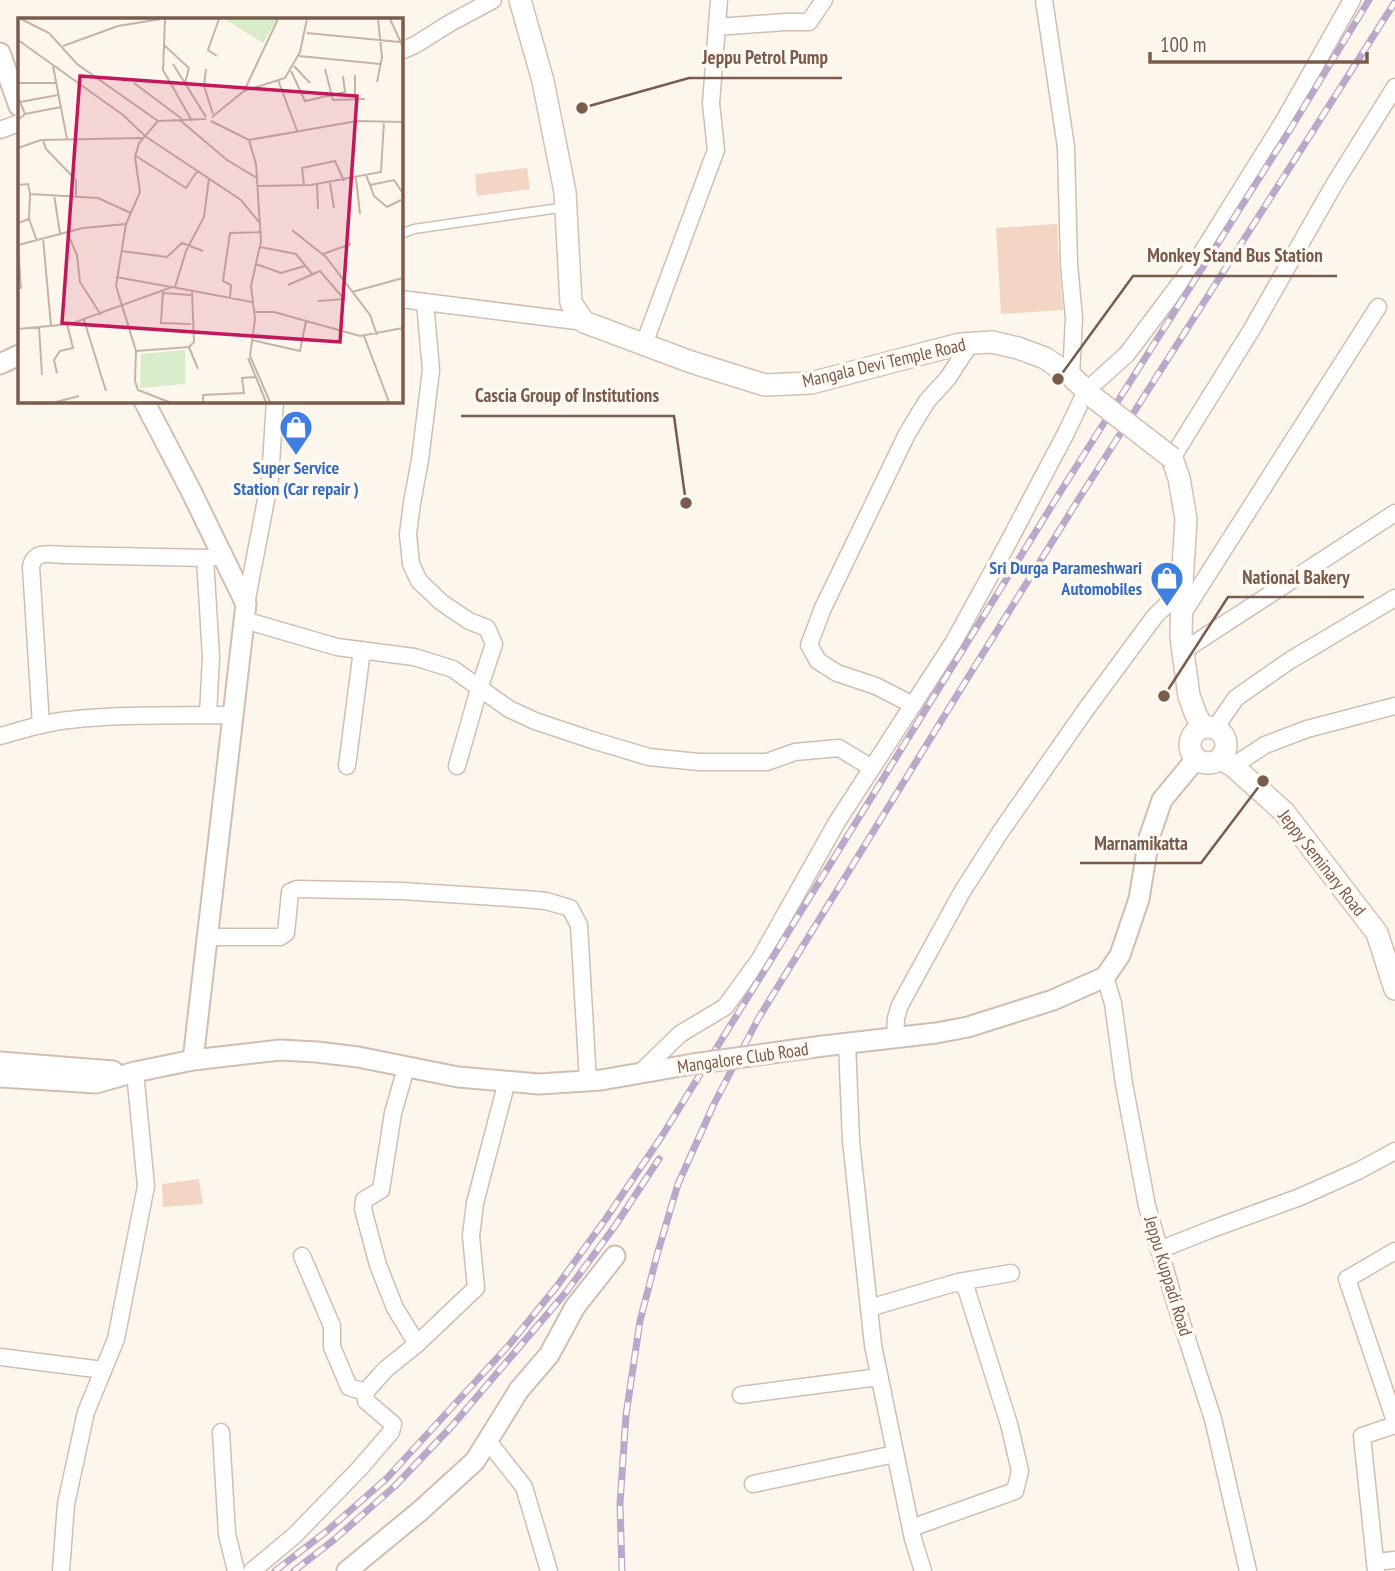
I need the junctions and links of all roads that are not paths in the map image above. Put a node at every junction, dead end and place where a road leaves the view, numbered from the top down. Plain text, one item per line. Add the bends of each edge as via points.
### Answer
1 (493, 0) edge
2 (520, 0) edge
3 (719, 0) edge
4 (824, 0) edge
5 (1044, 0) edge
6 (1352, 0) edge
7 (717, 27) junction
8 (402, 51) edge
9 (0, 53) edge
10 (1395, 87) edge
11 (18, 103) edge
12 (18, 123) edge
13 (0, 130) edge
14 (566, 207) junction
15 (402, 234) edge
16 (402, 299) edge
17 (425, 302) junction
18 (1378, 307) dead end
19 (584, 321) junction
20 (644, 344) junction
21 (970, 344) junction
22 (18, 355) edge
23 (0, 364) edge
24 (1083, 388) junction
25 (145, 402) edge
26 (275, 402) edge
27 (1172, 458) junction
28 (1395, 513) edge
29 (213, 557) junction
30 (1182, 590) junction
31 (1395, 598) edge
32 (245, 612) junction
33 (1182, 615) junction
34 (362, 650) junction
35 (1183, 651) junction
36 (479, 689) junction
37 (912, 705) junction
38 (1395, 706) edge
39 (208, 715) junction
40 (232, 715) junction
41 (41, 725) junction
42 (1209, 727) junction
43 (0, 736) edge
44 (1196, 759) junction
45 (1226, 763) junction
46 (347, 766) dead end
47 (457, 766) dead end
48 (872, 768) junction
49 (1386, 936) edge
50 (206, 937) junction
51 (1105, 977) junction
52 (1395, 989) edge
53 (895, 1037) junction
54 (847, 1043) junction
55 (193, 1060) junction
56 (0, 1062) edge
57 (407, 1068) junction
58 (135, 1072) junction
59 (639, 1074) junction
60 (0, 1077) edge
61 (507, 1081) junction
62 (588, 1081) junction
63 (1395, 1151) edge
64 (1160, 1250) junction
65 (1395, 1251) edge
66 (302, 1256) dead end
67 (615, 1256) dead end
68 (1011, 1272) dead end
69 (958, 1282) junction
70 (869, 1308) junction
71 (417, 1344) junction
72 (0, 1357) edge
73 (103, 1370) junction
74 (879, 1377) junction
75 (365, 1392) junction
76 (741, 1395) dead end
77 (1395, 1423) edge
78 (222, 1432) dead end
79 (488, 1440) junction
80 (895, 1454) junction
81 (753, 1484) dead end
82 (911, 1528) junction
83 (1395, 1560) edge
84 (1376, 1566) edge
85 (61, 1571) edge
86 (236, 1571) edge
87 (251, 1571) edge
88 (346, 1571) edge
89 (549, 1571) edge
90 (923, 1571) edge
91 (1248, 1571) edge

1 - 8 street
2 - 14 main road via 543,81
3 - 7 street
4 - 7 street via 809,22
5 - 24 street via 1066,147 1069,264
6 - 24 street via 1196,262 1128,355
7 - 20 street via 711,103 716,150
9 - 11 street
10 - 27 street
12 - 13 street
14 - 15 lane
14 - 19 main road via 571,303
16 - 17 street
17 - 19 street
17 - 36 street via 432,370 408,534 411,564 419,581 441,602 487,628 494,644
18 - 33 street
19 - 20 main road, Mangala Devi Temple Road
20 - 21 main road, Mangala Devi Temple Road via 765,384 811,383
21 - 24 main road, Mangala Devi Temple Road via 992,342 1045,358
21 - 37 street via 907,435 809,645 818,661 836,673 876,686
22 - 23 street
24 - 27 main road, Mangala Devi Temple Road, bridge
24 - 37 street via 1066,433 995,566
25 - 29 street via 191,491
26 - 32 street via 270,480
27 - 30 main road via 1186,519
28 - 35 street
29 - 32 street
29 - 39 street
29 - 41 street via 36,556 32,560 32,598
30 - 33 main road
30 - 53 street via 1155,616 980,862 900,1005
31 - 42 street via 1289,661 1236,698
32 - 34 street via 337,647
32 - 40 street
33 - 35 main road
34 - 36 street via 414,657 453,669
34 - 46 street
35 - 42 main road via 1189,696 1196,715
36 - 47 street
36 - 48 street via 535,721 649,757 767,762 795,752 839,748
37 - 48 street
38 - 45 street via 1307,729
39 - 40 street
39 - 41 street via 121,716
40 - 50 street
41 - 43 street
42 - 44 main road via 1197,730 1190,739
42 - 45 main road via 1221,731 1225,738
44 - 45 main road
44 - 51 street via 1162,800 1149,838 1139,898 1120,955
45 - 49 main road, Jeppy Seminary Road via 1284,812
48 - 59 street via 836,822 760,959 725,1007 680,1034
49 - 52 main road, Jeppy Seminary Road
50 - 55 street
50 - 62 street via 280,937 288,926 290,892 297,890 524,899 570,908 579,925
51 - 53 street, Mangalore Club Road via 968,1027
51 - 64 street, Jeppu Kuppadi Road via 1147,1206
53 - 54 street, Mangalore Club Road
54 - 59 street, Mangalore Club Road, bridge
54 - 70 street via 851,1141
55 - 57 street, Mangalore Club Road via 280,1050 358,1057
55 - 58 street, Mangalore Club Road
56 - 58 street, Mangalore Club Road
57 - 61 street, Mangalore Club Road
57 - 71 street via 393,1113 381,1190 364,1200 363,1209 395,1308
58 - 60 street, Mangalore Club Road via 96,1083
58 - 73 street via 146,1186 116,1339
59 - 62 street, Mangalore Club Road
61 - 62 street, Mangalore Club Road
61 - 71 street via 475,1203 471,1236 476,1288
63 - 64 street via 1300,1197
64 - 91 street, Jeppu Kuppadi Road via 1213,1419
65 - 77 street via 1347,1279
66 - 75 street via 332,1326 332,1348 349,1387
67 - 79 street via 575,1307 549,1355 519,1390
68 - 69 street
69 - 70 street
69 - 82 street via 966,1287 1020,1471 1015,1491
70 - 74 street
71 - 75 street
72 - 73 street
73 - 85 street via 86,1412 66,1504
74 - 76 street
74 - 80 street
75 - 87 street via 366,1401 393,1424 391,1432 295,1535
77 - 84 street via 1362,1436
78 - 86 street via 227,1534
79 - 88 street via 475,1461
79 - 89 street via 524,1487
80 - 81 street
80 - 82 street
82 - 90 street
83 - 84 street

